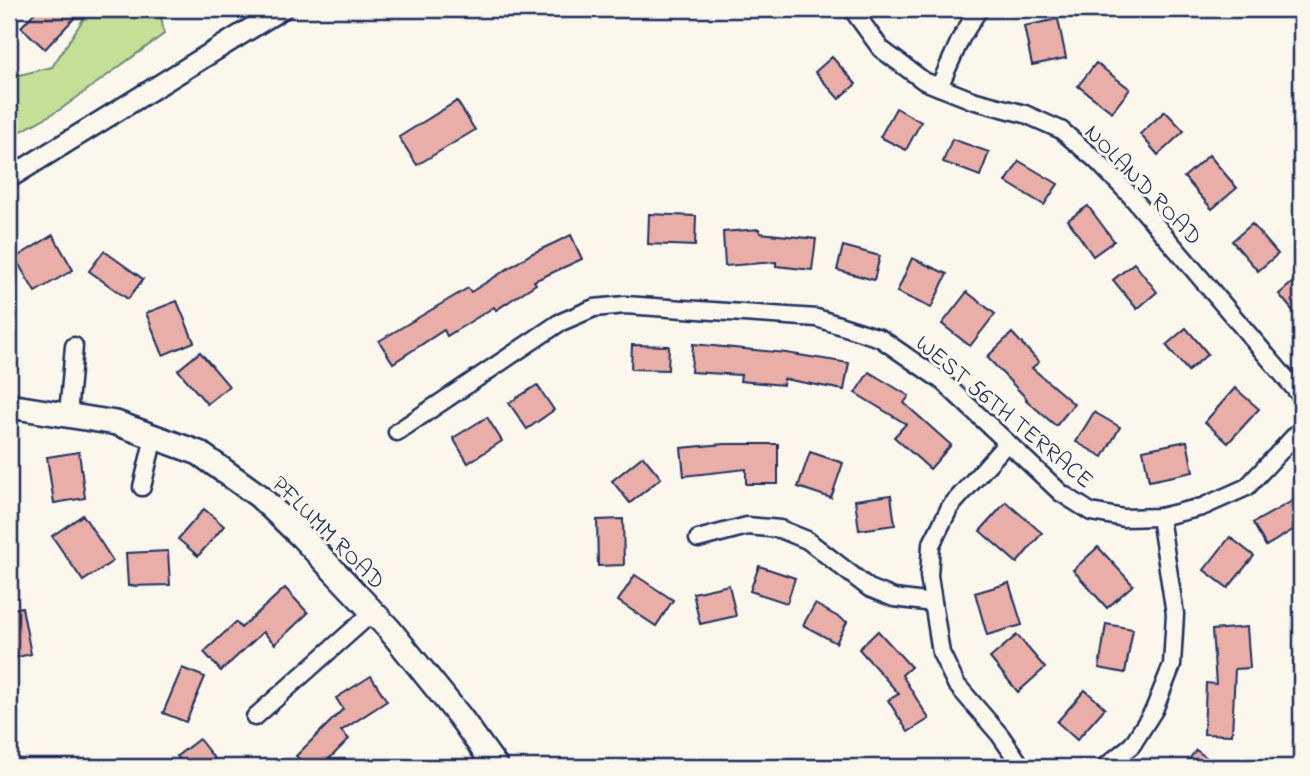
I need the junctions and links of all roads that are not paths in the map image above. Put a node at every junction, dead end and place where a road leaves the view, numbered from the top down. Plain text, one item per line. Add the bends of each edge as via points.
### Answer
1 (282, 9) edge
2 (852, 9) edge
3 (979, 9) edge
4 (939, 87) junction
5 (9, 178) edge
6 (74, 346) dead end
7 (1301, 396) edge
8 (9, 406) edge
9 (68, 415) junction
10 (1301, 429) edge
11 (397, 432) dead end
12 (154, 437) junction
13 (1007, 443) junction
14 (142, 488) dead end
15 (1160, 517) junction
16 (698, 539) dead end
17 (933, 603) junction
18 (373, 612) junction
19 (255, 717) dead end
20 (496, 767) edge
21 (1022, 767) edge
22 (1105, 767) edge

1 - 5 street
2 - 4 street, NOLAND ROAD via 881,49
3 - 4 street
4 - 7 street, NOLAND ROAD via 1061,130 1131,196
6 - 9 street
8 - 9 main road, PFLUMM ROAD
9 - 12 main road, PFLUMM ROAD via 117,423
10 - 15 street, WEST 56TH TERRACE via 1247,487 1202,508
11 - 13 street, WEST 56TH TERRACE via 559,323 594,308 625,305 817,318 880,338 942,381
12 - 14 street
12 - 18 main road, PFLUMM ROAD via 199,453 260,496
13 - 15 street, WEST 56TH TERRACE via 1060,493 1091,512 1124,518
13 - 17 street via 950,507 931,545
15 - 22 street via 1175,614 1172,665 1154,710 1132,745
16 - 17 street via 747,526 780,529 807,540 869,588 894,598
17 - 21 street via 941,653 956,684
18 - 19 street
18 - 20 main road, PFLUMM ROAD

